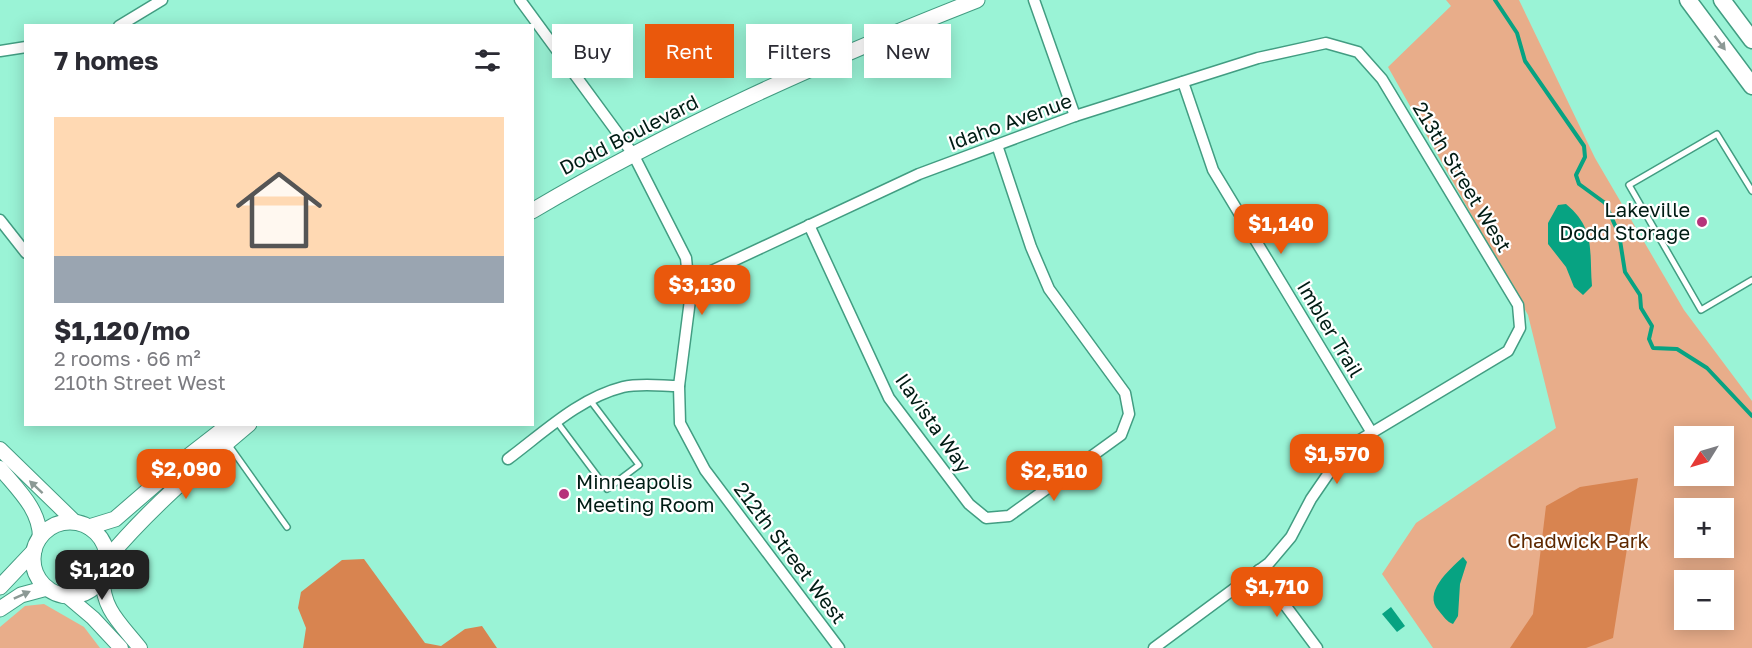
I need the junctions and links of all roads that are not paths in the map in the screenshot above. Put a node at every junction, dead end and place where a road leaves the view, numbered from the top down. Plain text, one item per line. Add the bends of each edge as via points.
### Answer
1 (162, 0) edge
2 (520, 0) edge
3 (977, 0) edge
4 (1034, 0) edge
5 (1688, 0) edge
6 (1722, 0) edge
7 (123, 24) edge
8 (535, 24) edge
9 (1752, 40) edge
10 (24, 47) edge
11 (0, 51) edge
12 (1358, 52) joint
13 (1183, 82) junction
14 (1752, 86) edge
15 (1075, 116) junction
16 (997, 145) junction
17 (633, 154) junction
18 (1752, 191) edge
19 (534, 210) edge
20 (0, 220) edge
21 (809, 225) junction
22 (24, 250) edge
23 (1752, 280) edge
24 (688, 282) junction
25 (679, 386) junction
26 (590, 400) junction
27 (557, 422) junction
28 (227, 426) edge
29 (247, 426) edge
30 (1372, 433) junction
31 (227, 443) junction
32 (0, 449) edge
33 (508, 459) dead end
34 (0, 468) edge
35 (82, 525) junction
36 (287, 527) dead end
37 (37, 544) junction
38 (107, 559) junction
39 (1259, 570) junction
40 (103, 576) junction
41 (0, 587) edge
42 (47, 588) junction
43 (68, 596) junction
44 (0, 609) edge
45 (121, 648) edge
46 (140, 648) edge
47 (839, 648) edge
48 (1154, 648) edge
49 (1317, 648) edge

1 - 7 street
2 - 8 street, 212th Street West
3 - 17 main road, Dodd Boulevard via 817,65
4 - 15 street
5 -> 14 main road
6 - 9 main road
8 - 17 street, 212th Street West
10 - 11 street
12 - 13 street, Idaho Avenue via 1326,43 1258,58
12 - 30 street, 213th Street West via 1382,79 1518,305 1520,328 1508,351
13 - 15 street, Idaho Avenue
13 - 30 street, Imbler Trail via 1213,170
15 - 16 street, Idaho Avenue
16 - 21 street, Idaho Avenue via 919,174
16 - 21 street, Ilavista Way via 1031,248 1049,289 1125,393 1129,414 1121,435 1009,516 986,518 969,504 889,398
17 - 19 main road, Dodd Boulevard
17 - 24 street, 212th Street West via 686,258
18 - 23 lane via 1717,134 1629,185 1701,310
20 - 22 street
21 - 24 street, Idaho Avenue
24 - 25 street, 212th Street West via 690,300
25 - 26 street via 625,386
25 - 47 street, 212th Street West via 680,423 705,470
26 - 27 street
26 - 27 lane via 639,465 607,489
27 - 33 street
28 - 35 main road via 122,514 106,523
29 - 31 main road
30 - 39 street via 1335,464 1291,537
31 - 36 lane
31 - 38 main road via 157,505
35 -> 32 street
34 - 37 street via 32,509 38,522
35 - 37 main road via 54,526
35 - 38 main road via 102,541
37 - 41 main road
37 - 42 main road via 35,570
38 - 40 main road
39 - 48 street
39 - 49 street
40 - 43 main road via 88,591
40 - 46 street via 103,595 109,612
42 - 43 main road
44 -> 42 main road via 21,595
43 - 45 street

